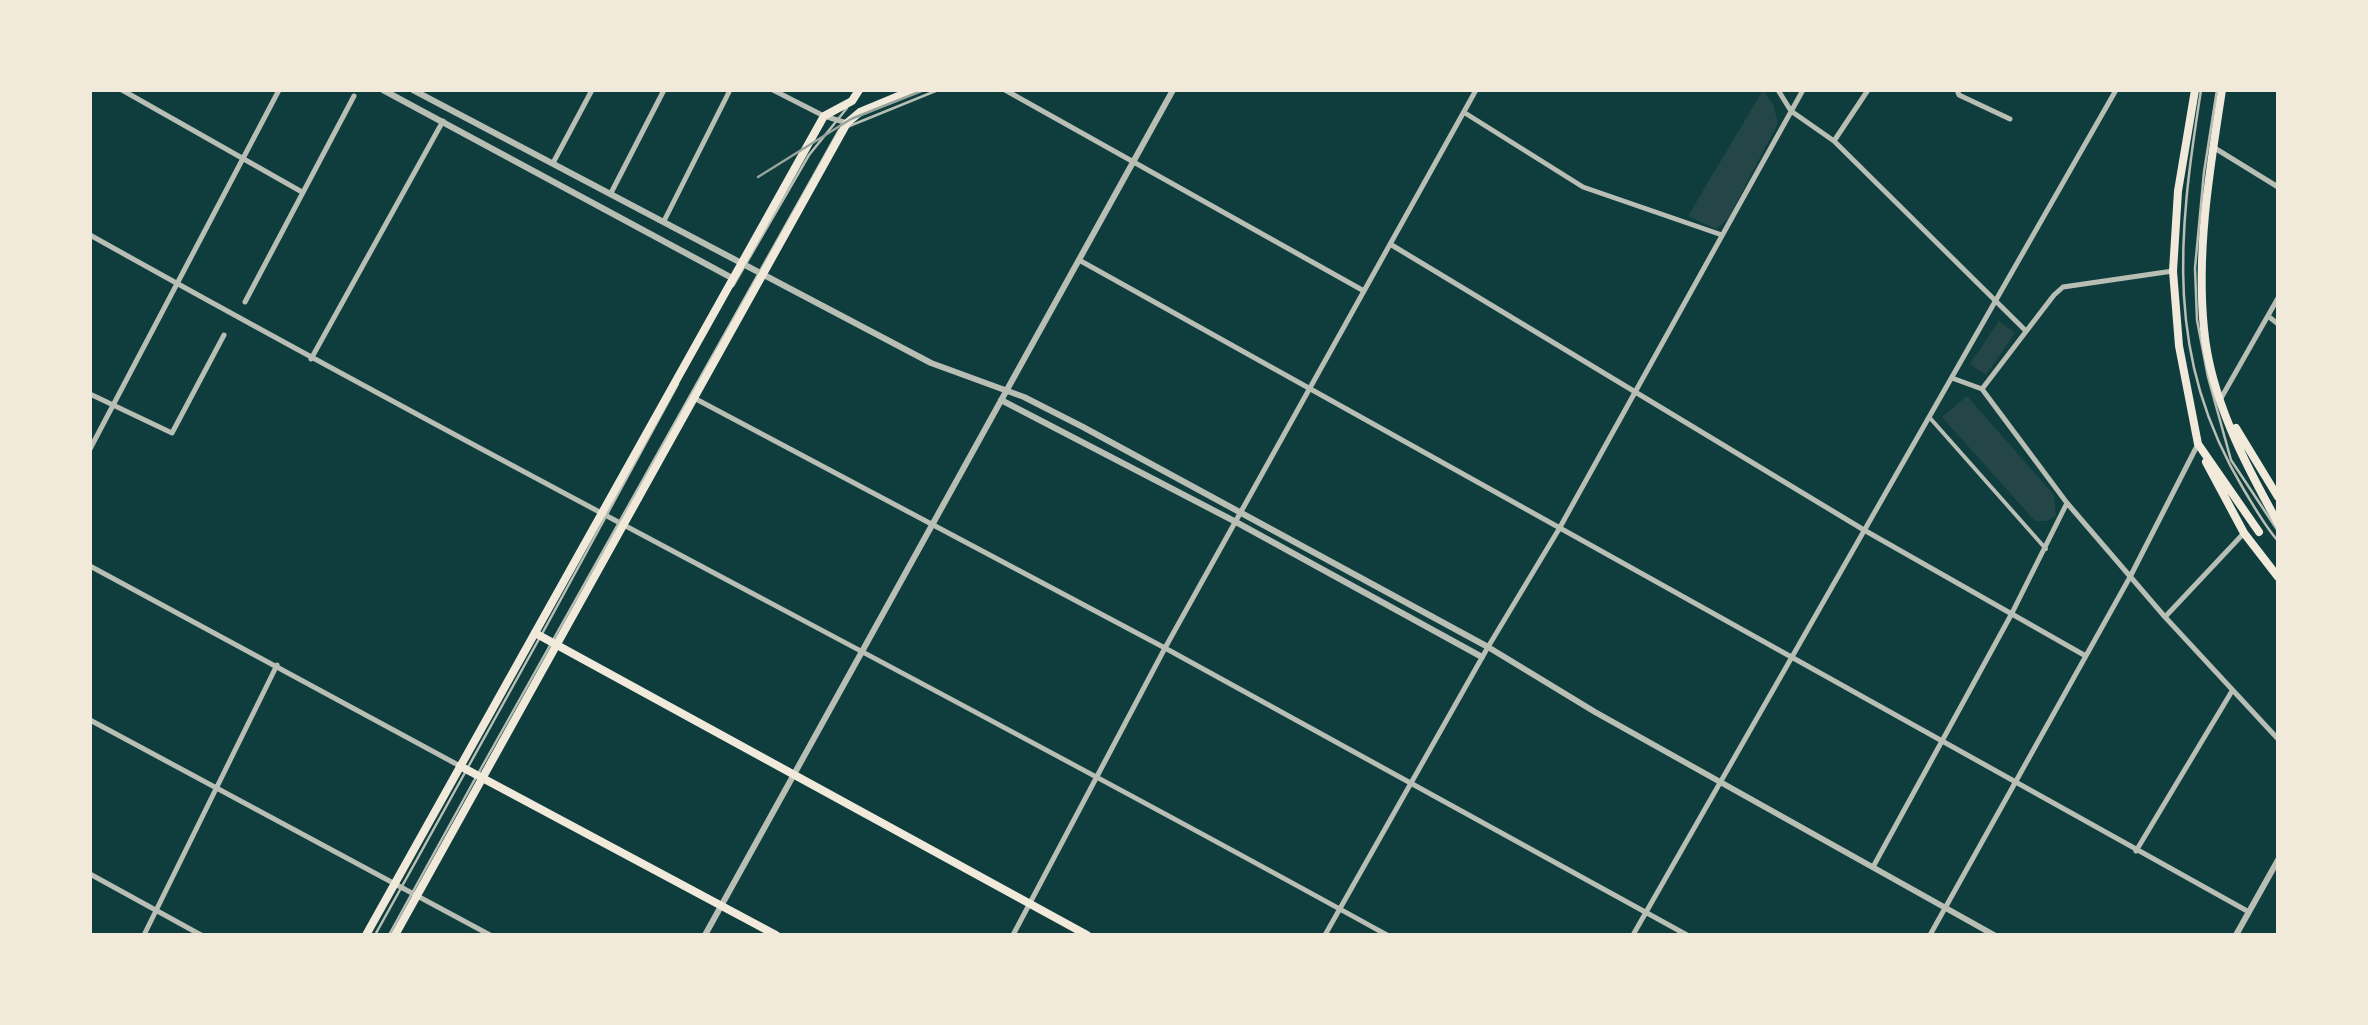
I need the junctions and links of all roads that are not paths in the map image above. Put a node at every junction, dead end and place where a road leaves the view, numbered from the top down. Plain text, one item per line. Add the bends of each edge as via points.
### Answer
1 (122, 90) edge
2 (279, 90) edge
3 (384, 90) edge
4 (414, 90) edge
5 (592, 90) edge
6 (664, 90) edge
7 (730, 90) edge
8 (773, 90) edge
9 (858, 90) edge
10 (914, 90) edge
11 (938, 90) edge
12 (1005, 90) edge
13 (1172, 90) edge
14 (1476, 90) edge
15 (1778, 90) edge
16 (1803, 90) edge
17 (1868, 90) edge
18 (1957, 90) edge
19 (2116, 90) edge
20 (2198, 90) edge
21 (2220, 90) edge
22 (354, 96) dead end
23 (852, 100) junction
24 (1791, 111) junction
25 (1464, 112) junction
26 (824, 116) junction
27 (2010, 119) dead end
28 (443, 120) junction
29 (843, 124) junction
30 (1834, 142) junction
31 (2213, 148) junction
32 (243, 158) junction
33 (1133, 162) junction
34 (553, 164) junction
35 (2278, 187) edge
36 (302, 192) junction
37 (611, 194) junction
38 (664, 222) junction
39 (90, 235) edge
40 (1722, 235) junction
41 (1390, 244) junction
42 (1079, 260) junction
43 (744, 263) junction
44 (2173, 271) junction
45 (761, 272) junction
46 (732, 278) junction
47 (177, 284) junction
48 (1364, 291) junction
49 (2278, 298) edge
50 (246, 302) dead end
51 (1995, 304) junction
52 (2268, 316) junction
53 (2278, 324) edge
54 (2025, 330) junction
55 (224, 335) dead end
56 (311, 359) junction
57 (1952, 378) junction
58 (1311, 387) junction
59 (1982, 389) junction
60 (1007, 390) junction
61 (1634, 390) junction
62 (90, 394) edge
63 (694, 398) junction
64 (1001, 400) junction
65 (2220, 400) junction
66 (111, 405) junction
67 (1050, 410) junction
68 (1930, 418) junction
69 (1043, 423) junction
70 (1083, 427) junction
71 (1076, 440) junction
72 (2198, 444) junction
73 (1118, 446) junction
74 (90, 448) edge
75 (1112, 458) junction
76 (1164, 471) junction
77 (1159, 483) junction
78 (2278, 496) edge
79 (2067, 503) junction
80 (1242, 512) junction
81 (604, 516) junction
82 (1236, 522) junction
83 (2278, 523) edge
84 (620, 524) junction
85 (934, 524) junction
86 (1559, 529) junction
87 (1864, 530) junction
88 (2278, 531) edge
89 (2260, 532) dead end
90 (2244, 534) junction
91 (2278, 541) edge
92 (2046, 549) junction
93 (90, 566) edge
94 (2130, 576) junction
95 (2278, 577) edge
96 (2011, 615) junction
97 (2165, 617) junction
98 (538, 634) junction
99 (554, 643) junction
100 (1488, 647) junction
101 (1166, 648) junction
102 (863, 651) junction
103 (2084, 656) junction
104 (1482, 657) junction
105 (1794, 659) junction
106 (276, 665) junction
107 (2232, 692) junction
108 (90, 720) edge
109 (2278, 739) edge
110 (1942, 742) junction
111 (464, 768) junction
112 (794, 775) junction
113 (480, 776) junction
114 (1098, 779) junction
115 (1412, 782) junction
116 (1721, 782) junction
117 (2014, 782) junction
118 (216, 787) junction
119 (2136, 851) junction
120 (2278, 860) edge
121 (1873, 868) junction
122 (90, 874) edge
123 (398, 885) junction
124 (415, 894) junction
125 (1030, 904) junction
126 (722, 906) junction
127 (1944, 908) junction
128 (1340, 909) junction
129 (156, 910) junction
130 (1646, 912) junction
131 (2249, 912) junction
132 (144, 935) edge
133 (201, 935) edge
134 (366, 935) edge
135 (376, 935) edge
136 (392, 935) edge
137 (490, 935) edge
138 (705, 935) edge
139 (776, 935) edge
140 (1013, 935) edge
141 (1086, 935) edge
142 (1325, 935) edge
143 (1387, 935) edge
144 (1634, 935) edge
145 (1687, 935) edge
146 (1930, 935) edge
147 (1994, 935) edge
148 (2236, 935) edge

1 - 32 street
2 - 32 street
3 - 28 street
4 - 34 street
5 - 34 street
6 - 37 street
7 - 38 street
8 - 26 street
9 - 23 main road
10 - 29 main road
11 - 29 lane
12 - 33 street
13 - 33 street
14 - 25 street
15 - 24 street
16 - 24 street
17 - 30 street
18 - 27 street
19 - 51 street
20 - 44 main road via 2178,191
20 - 91 lane via 2181,246 2192,364 2225,458
21 - 31 main road
21 - 88 lane via 2204,172 2197,320 2232,460
22 - 36 street
23 - 26 main road
23 - 29 lane
24 - 30 street
24 - 40 street
25 - 40 street via 1583,187
25 - 41 street
26 - 29 street
26 - 43 main road
28 - 46 street
28 - 56 street
29 - 43 lane via 809,155
29 - 45 main road
30 - 51 street
31 - 35 street
31 - 65 main road via 2201,276 2204,333
32 - 36 street
32 - 47 street
33 - 42 street
33 - 48 street
34 - 37 street
36 - 50 street
37 - 38 street
38 - 43 street
39 - 47 street
40 - 61 street
41 - 48 street
41 - 61 street
42 - 58 street
42 - 60 street
43 - 45 street
43 - 46 main road
43 - 81 lane
44 - 54 street via 2063,287
44 - 72 main road
45 - 60 street via 930,363
45 - 63 main road
45 - 84 lane
46 - 81 main road
47 - 56 street
47 - 66 street
48 - 58 street
49 - 52 street
51 - 54 street
51 - 57 street
52 - 53 street
52 - 65 street
54 - 59 street
55 - 66 street via 172,433
56 - 81 street
57 - 59 street
57 - 68 street
58 - 80 street
58 - 86 street
59 - 79 street
60 - 64 street
60 - 67 street
61 - 86 street
61 - 87 street
62 - 66 street
63 - 84 main road
63 - 85 street
64 - 69 street
64 - 85 street
65 - 78 main road
65 - 83 main road
66 - 74 street
67 - 69 street
67 - 70 street
68 - 87 street
68 - 92 street
69 - 71 street
70 - 71 street
70 - 73 street
71 - 75 street
72 - 89 main road
72 - 90 main road
72 - 94 street
73 - 75 street
73 - 76 street
75 - 77 street
76 - 77 street
76 - 80 street
77 - 82 street
79 - 92 street
79 - 94 street
80 - 82 street
80 - 100 street
81 - 84 street
81 - 98 main road
82 - 101 street
82 - 104 street
84 - 99 main road
84 - 102 street
85 - 101 street
85 - 102 street
86 - 100 street
86 - 105 street
87 - 96 street
87 - 105 street
90 - 95 main road
90 - 97 street
92 - 96 street
93 - 106 street
94 - 97 street
94 - 103 street
96 - 103 street
96 - 110 street
97 - 107 street
98 - 99 main road
98 - 111 main road
99 - 112 main road
99 - 113 main road
100 - 104 street
100 - 116 street
101 - 114 street
101 - 115 street
102 - 112 street
102 - 114 street
103 - 117 street
104 - 115 street
105 - 110 street
105 - 116 street
106 - 111 street
106 - 118 street
107 - 109 street
107 - 119 street
108 - 118 street
110 - 117 street
110 - 121 street
111 - 113 main road
111 - 123 main road
112 - 125 main road
112 - 126 street
113 - 124 main road
113 - 126 main road
114 - 125 street
114 - 128 street
115 - 128 street
115 - 130 street
116 - 121 street
116 - 130 street
117 - 119 street
117 - 127 street
118 - 123 street
118 - 129 street
119 - 131 street
120 - 131 street
121 - 127 street
122 - 129 street
123 - 124 street
123 - 134 main road
123 - 135 lane
124 - 136 main road
124 - 137 street
125 - 140 street
125 - 141 main road
126 - 138 street
126 - 139 main road
127 - 146 street
127 - 147 street
128 - 142 street
128 - 143 street
129 - 132 street
129 - 133 street
130 - 144 street
130 - 145 street
131 - 148 street

